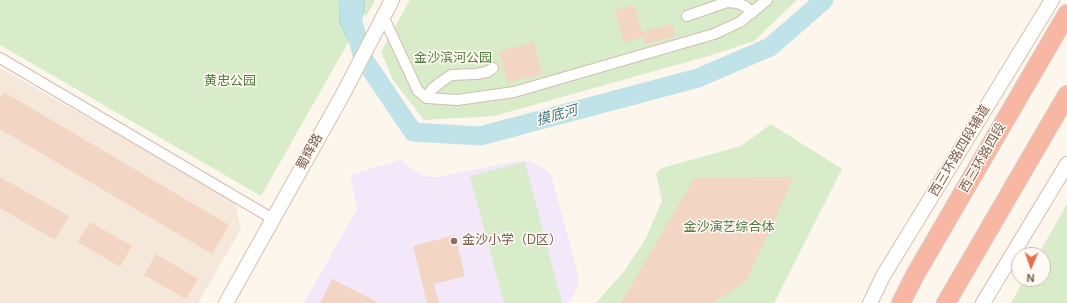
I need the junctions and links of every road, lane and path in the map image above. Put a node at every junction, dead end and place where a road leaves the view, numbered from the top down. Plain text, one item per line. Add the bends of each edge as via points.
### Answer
1 (392, 0) edge
2 (767, 0) edge
3 (1052, 0) edge
4 (752, 13) junction
5 (1067, 14) edge
6 (383, 16) junction
7 (687, 16) dead end
8 (0, 58) edge
9 (493, 68) dead end
10 (1067, 95) edge
11 (427, 98) junction
12 (1067, 164) edge
13 (273, 219) junction
14 (226, 303) edge
15 (870, 303) edge
16 (901, 303) edge
17 (946, 303) edge
18 (983, 303) edge

1 - 6 main road, 蜀辉路
2 - 4 street
3 - 15 main road, 西三环路四段辅道
4 - 7 street via 738,2 727,2
4 - 11 street via 740,22 714,34 514,92 457,100
5 - 16 highway, 西三环路四段
6 - 11 street via 418,91
6 - 13 main road, 蜀辉路
8 - 13 street
9 - 11 street via 487,72 451,76 432,89
10 - 17 highway
12 - 18 main road
13 - 14 main road, 蜀辉路

